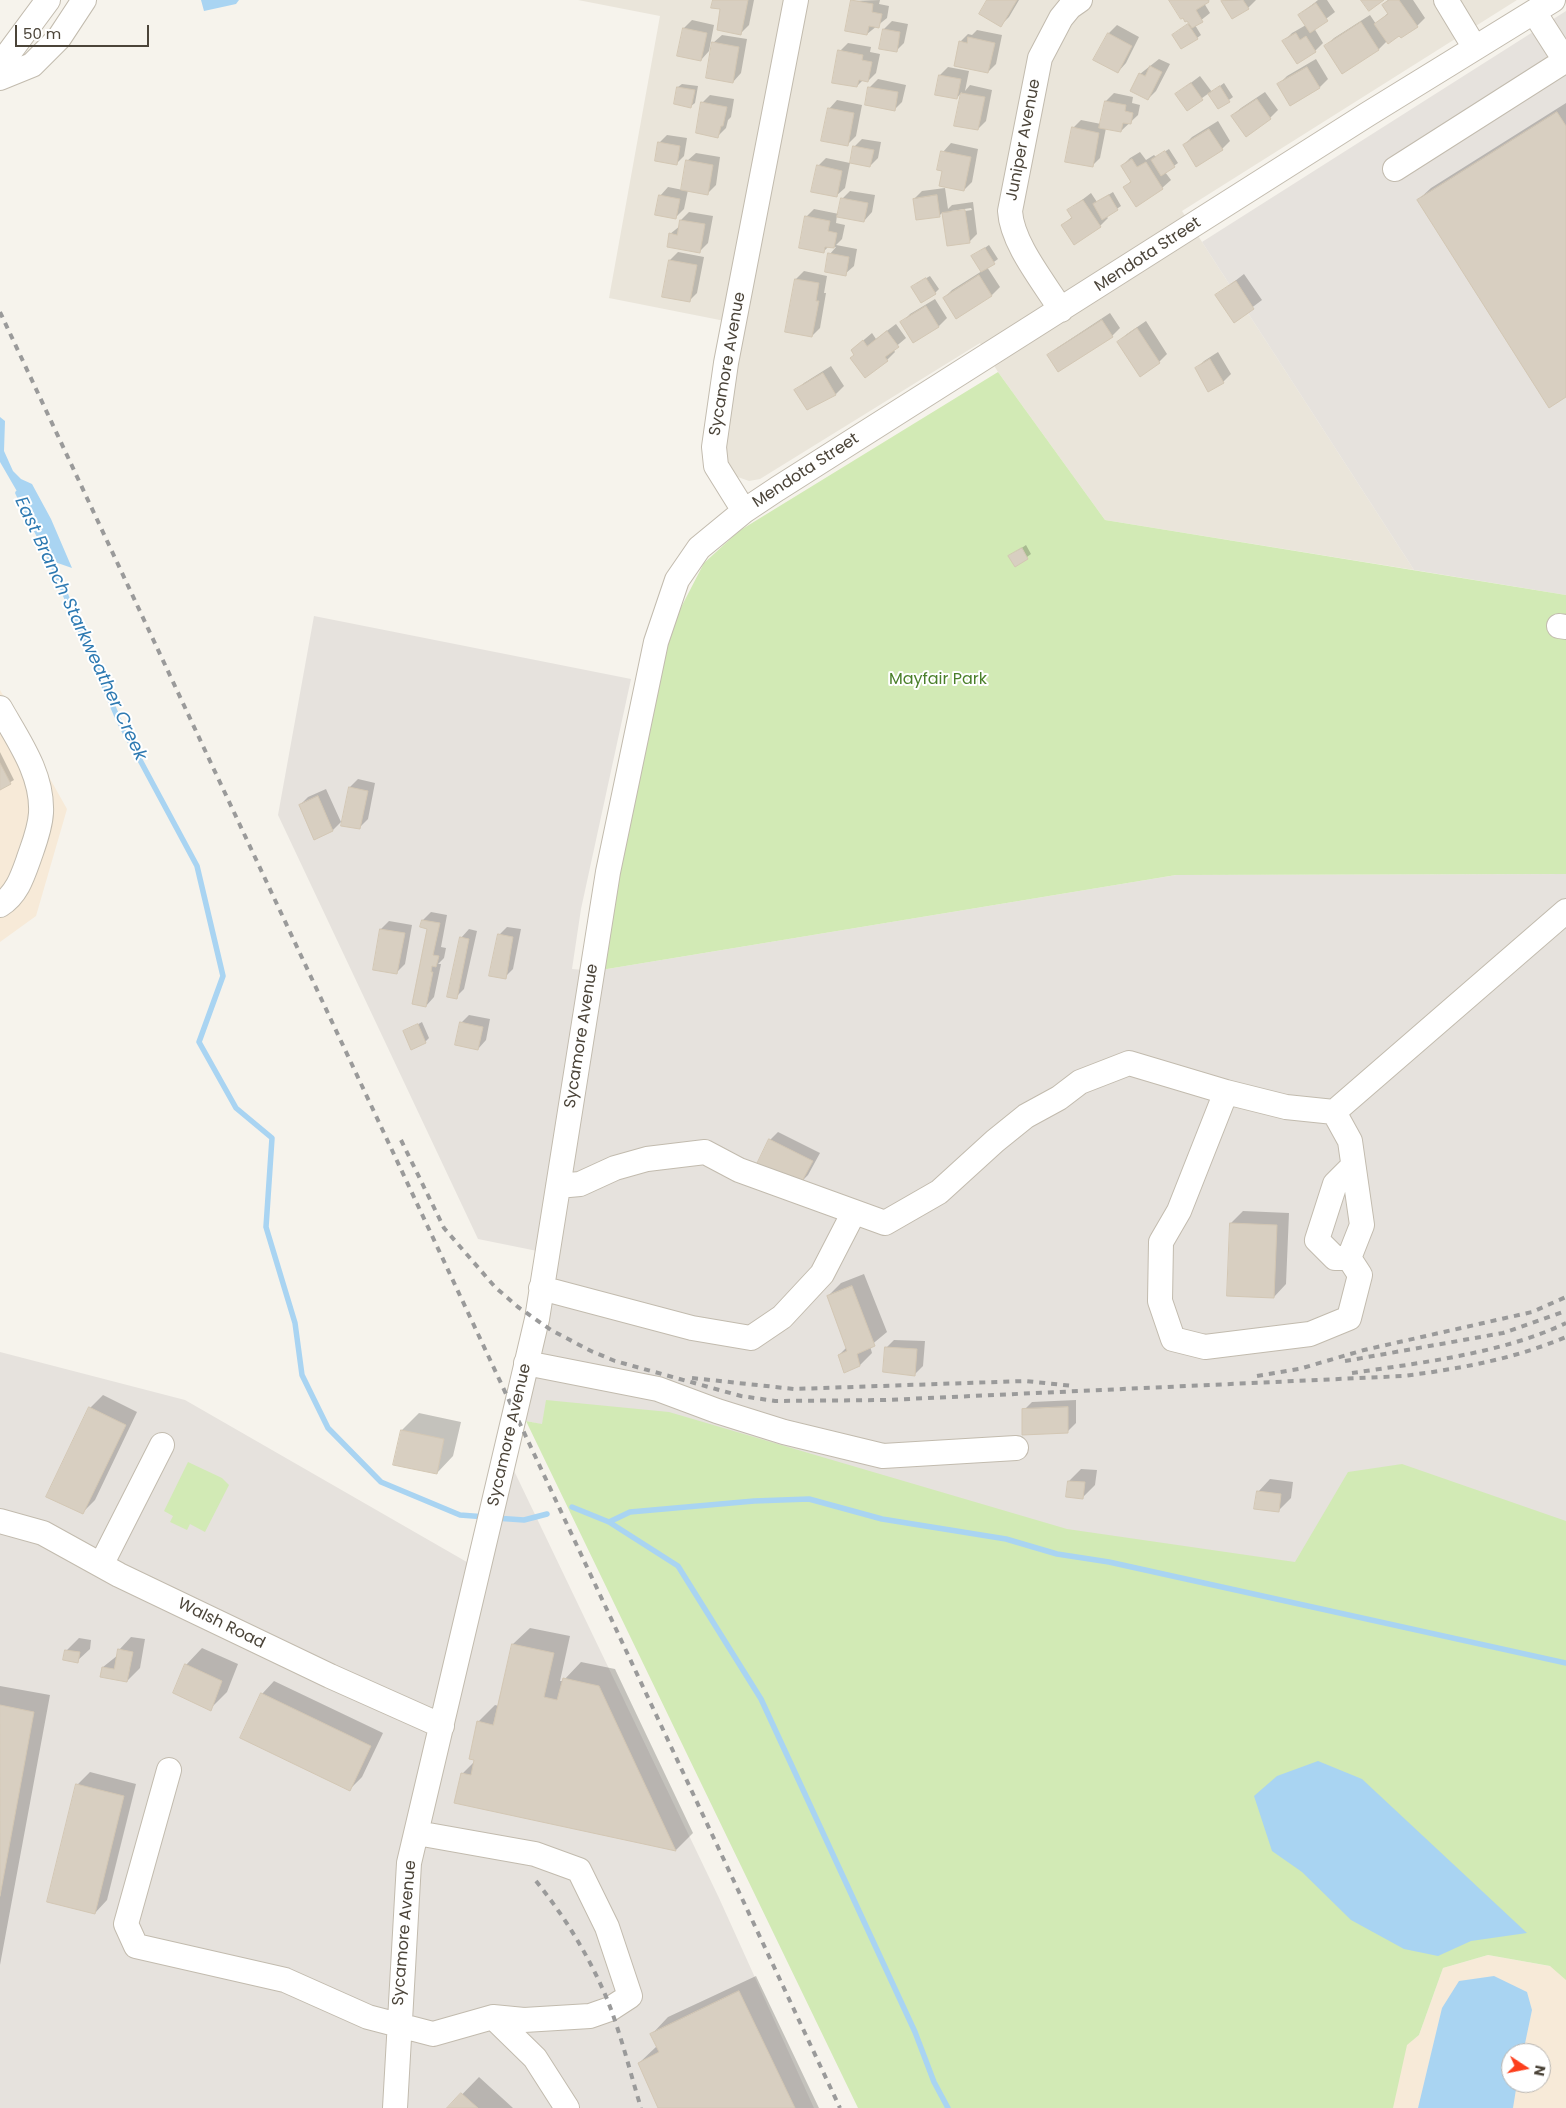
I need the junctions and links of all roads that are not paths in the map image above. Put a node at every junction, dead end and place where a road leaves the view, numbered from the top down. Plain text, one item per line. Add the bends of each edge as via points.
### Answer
1 (48, 0) edge
2 (84, 0) edge
3 (796, 0) edge
4 (1080, 0) edge
5 (1446, 0) edge
6 (1544, 6) edge
7 (1475, 48) junction
8 (1566, 61) edge
9 (0, 65) edge
10 (0, 78) edge
11 (1395, 169) dead end
12 (1061, 310) junction
13 (744, 511) junction
14 (0, 708) edge
15 (0, 905) edge
16 (1566, 912) edge
17 (1226, 1092) junction
18 (1334, 1112) junction
19 (1353, 1166) junction
20 (558, 1186) junction
21 (854, 1212) junction
22 (1349, 1258) junction
23 (541, 1288) junction
24 (526, 1363) junction
25 (162, 1445) dead end
26 (1016, 1448) dead end
27 (0, 1521) edge
28 (101, 1564) junction
29 (442, 1726) junction
30 (169, 1770) dead end
31 (417, 1833) junction
32 (493, 2017) junction
33 (398, 2024) junction
34 (402, 2106) edge
35 (567, 2108) edge

1 - 9 street
2 - 10 street via 59,38 32,65
3 - 13 street, Sycamore Avenue via 726,363 714,447 716,466
4 - 12 street, Juniper Avenue via 1061,18 1040,58 1010,211 1016,237
5 - 7 street
6 - 7 street, Mendota Street
6 - 8 street
7 - 12 street, Mendota Street
8 - 11 street
12 - 13 street, Mendota Street
13 - 20 street, Sycamore Avenue via 699,548 677,580 656,642 608,872
14 - 15 street via 33,769 40,790 41,813 21,883
16 - 18 street
17 - 18 street via 1286,1108
17 - 21 street via 1129,1063 1080,1082 1060,1098 1026,1116 938,1192 885,1223
17 - 22 street via 1179,1211 1161,1242 1160,1301 1173,1339 1205,1347 1281,1338 1310,1334 1348,1318 1360,1275
18 - 19 street via 1350,1141
19 - 22 street via 1362,1225
19 - 22 street via 1335,1184 1317,1240 1335,1258
20 - 21 street via 580,1184 615,1168 647,1159 705,1152 739,1170
20 - 23 street, Sycamore Avenue
21 - 23 street via 822,1274 782,1317 751,1338 692,1328
23 - 24 street, Sycamore Avenue
24 - 26 street via 658,1389 784,1432 882,1456
24 - 29 street, Sycamore Avenue
25 - 28 street
27 - 28 street, Walsh Road via 43,1533
28 - 29 street, Walsh Road via 330,1676
29 - 31 street, Sycamore Avenue
30 - 33 street via 126,1924 136,1946 285,1980 368,2016
31 - 32 street via 536,1854 579,1870 608,1927 630,1996 610,2009 590,2016 524,2020
31 - 33 street, Sycamore Avenue via 409,1863
32 - 33 street via 433,2034
32 - 35 street via 535,2058
33 - 34 street, Sycamore Avenue

